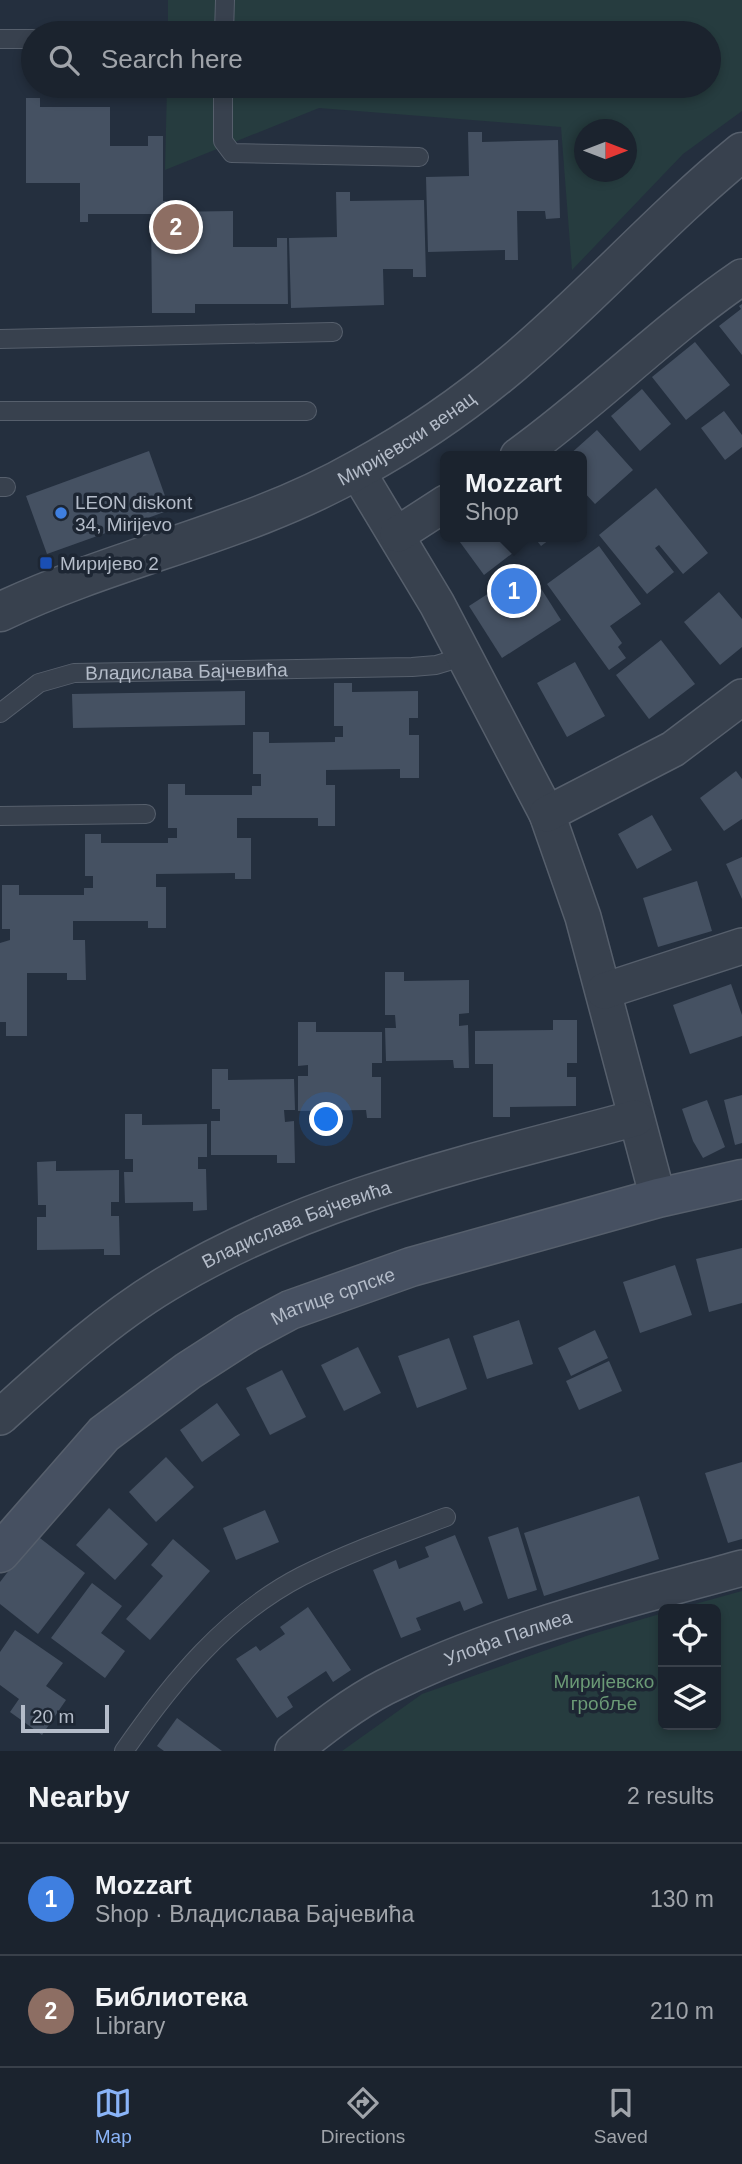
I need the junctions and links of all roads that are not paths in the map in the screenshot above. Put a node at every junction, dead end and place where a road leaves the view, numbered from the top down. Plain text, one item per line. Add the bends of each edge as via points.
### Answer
1 (225, 0) edge
2 (224, 21) edge
3 (0, 39) edge
4 (21, 39) edge
5 (223, 98) edge
6 (742, 152) edge
7 (419, 157) dead end
8 (742, 277) edge
9 (333, 332) dead end
10 (0, 339) edge
11 (0, 411) edge
12 (307, 411) dead end
13 (526, 451) edge
14 (357, 471) junction
15 (440, 507) edge
16 (398, 534) junction
17 (0, 612) edge
18 (466, 656) junction
19 (742, 697) edge
20 (0, 713) edge
21 (146, 814) dead end
22 (547, 814) junction
23 (0, 816) edge
24 (742, 946) edge
25 (604, 990) junction
26 (636, 1118) junction
27 (742, 1179) edge
28 (658, 1198) junction
29 (0, 1417) edge
30 (446, 1517) dead end
31 (0, 1553) edge
32 (742, 1567) edge
33 (124, 1751) edge
34 (293, 1751) edge

1 - 2 lane
3 - 4 lane
5 - 7 lane via 223,141 232,153
6 - 14 street, Миријевски венац via 512,365
8 - 13 street via 692,311
9 - 10 lane
11 - 12 lane
14 - 16 street
14 - 17 street, Миријевски венац via 282,507 95,572
15 - 16 street
16 - 18 street
18 - 20 lane, Владислава Бајчевића via 412,667 74,673 39,683
18 - 22 street
19 - 22 street via 673,749
21 - 23 lane
22 - 25 street
24 - 25 street
25 - 26 street
26 - 28 street
26 - 29 street, Владислава Бајчевића via 347,1200 254,1238 165,1284 80,1347
27 - 28 main road, Матице српске
28 - 31 main road, Матице српске via 411,1267 290,1310 256,1328 188,1371 104,1434
30 - 33 lane via 301,1576 254,1606 212,1641 157,1703
32 - 34 street, Улофа Палмеа via 512,1634 384,1688

